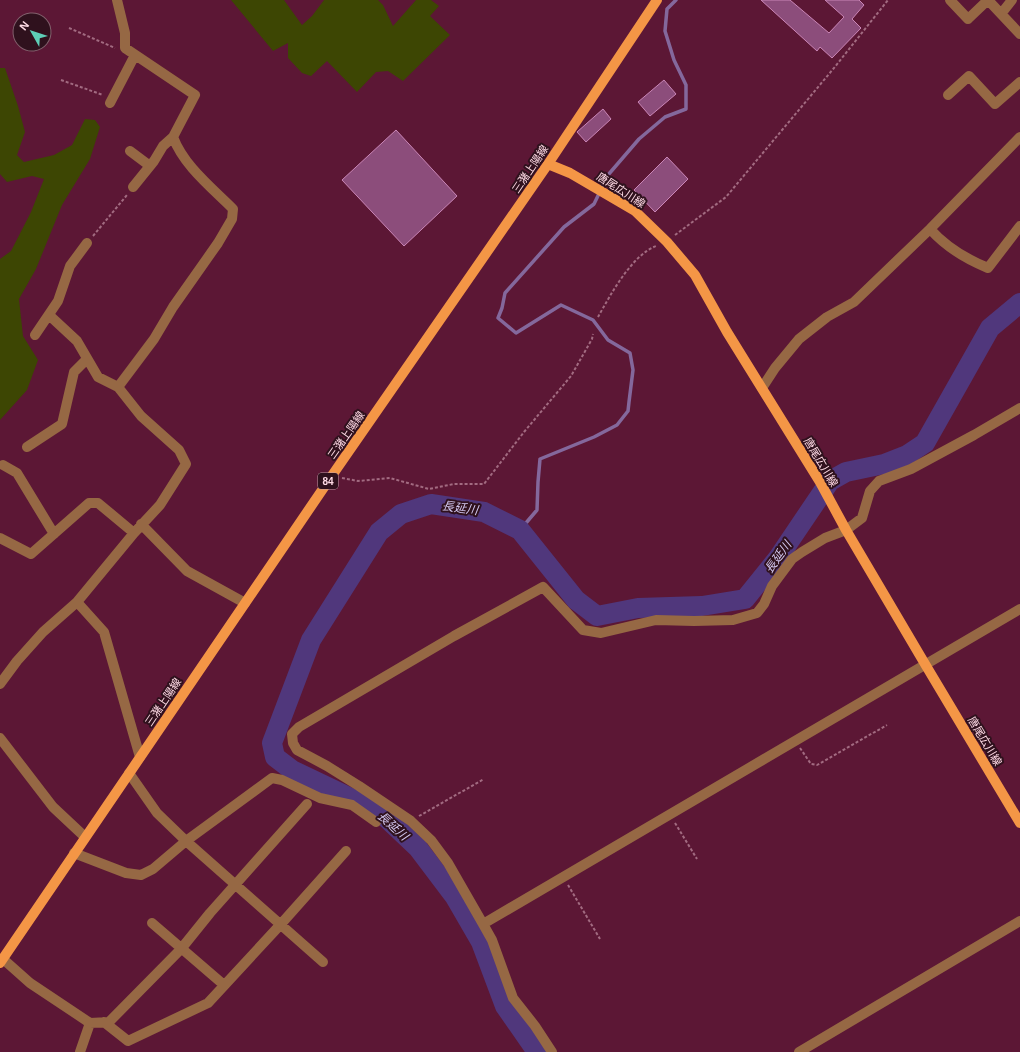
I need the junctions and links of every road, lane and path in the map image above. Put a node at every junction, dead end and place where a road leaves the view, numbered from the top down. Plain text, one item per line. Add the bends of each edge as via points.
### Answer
1 (117, 0) edge
2 (888, 0) edge
3 (950, 0) edge
4 (988, 0) edge
5 (1012, 0) edge
6 (653, 1) edge
7 (1001, 14) junction
8 (69, 28) dead end
9 (1020, 34) edge
10 (132, 53) junction
11 (61, 80) dead end
12 (1020, 82) edge
13 (948, 94) dead end
14 (111, 101) joint
15 (173, 137) junction
16 (1020, 137) edge
17 (130, 151) dead end
18 (548, 164) junction
19 (150, 166) junction
20 (133, 188) joint
21 (1020, 226) edge
22 (930, 229) junction
23 (666, 242) junction
24 (87, 243) joint
25 (49, 315) junction
26 (598, 317) dead end
27 (593, 334) dead end
28 (35, 335) dead end
29 (86, 359) junction
30 (118, 387) junction
31 (762, 388) junction
32 (1020, 408) edge
33 (27, 447) dead end
34 (3, 465) dead end
35 (331, 476) junction
36 (141, 524) junction
37 (846, 530) junction
38 (134, 533) junction
39 (54, 534) junction
40 (0, 538) edge
41 (77, 602) junction
42 (245, 603) junction
43 (1020, 609) edge
44 (925, 664) junction
45 (0, 684) edge
46 (887, 725) dead end
47 (0, 738) edge
48 (795, 741) junction
49 (140, 757) junction
50 (129, 773) junction
51 (484, 779) dead end
52 (307, 804) dead end
53 (670, 814) junction
54 (376, 822) dead end
55 (413, 823) junction
56 (1020, 823) edge
57 (85, 837) junction
58 (186, 841) junction
59 (346, 851) dead end
60 (74, 853) junction
61 (697, 859) dead end
62 (563, 877) junction
63 (236, 884) junction
64 (1020, 921) edge
65 (152, 923) dead end
66 (281, 924) junction
67 (483, 924) junction
68 (600, 939) dead end
69 (181, 949) junction
70 (2, 961) edge
71 (323, 962) dead end
72 (224, 986) junction
73 (104, 1022) junction
74 (90, 1023) junction
75 (80, 1052) edge
76 (552, 1052) edge
77 (799, 1052) edge

1 - 10 street via 125,33 125,48
2 - 23 path via 726,197
3 - 4 street via 968,19
4 - 7 street
5 - 7 street
6 - 18 main road, 三潴上陽線 / 84
7 - 9 street
8 - 10 path via 123,52
10 - 14 street
10 - 15 street via 195,95
11 - 14 path
12 - 13 street via 995,104 969,76
15 - 19 street via 163,146
15 - 30 street via 186,162 233,209 232,219 154,339
16 - 22 street
17 - 19 street
18 - 23 main road, 唐尾広川線 via 570,173 635,211
18 - 35 main road, 三潴上陽線 / 84
19 - 20 street
20 - 24 path
21 - 22 street via 988,268 966,259
22 - 31 street via 854,302 827,317 799,339
23 - 26 path via 648,249 627,270
23 - 31 main road, 唐尾広川線 via 695,275
24 - 25 street via 70,266 58,301
25 - 28 street
25 - 29 street via 77,341
27 - 35 path via 571,376 484,484 454,484 429,489 390,478 358,481
29 - 30 street via 98,377
29 - 33 street via 74,372 62,424
30 - 36 street via 142,416 179,450 186,464 160,505
31 - 37 main road, 唐尾広川線 via 820,482
32 - 37 street via 911,469 879,481 870,491 862,518
34 - 39 street via 17,473
35 - 42 main road, 三潴上陽線 / 84
36 - 38 street
36 - 42 street via 187,571
37 - 44 main road, 唐尾広川線
37 - 55 street via 825,538 792,559 772,586 757,613 732,620 656,620 601,633 584,630 543,586 298,727 292,734 292,743 297,750 359,786
38 - 39 street via 98,503 89,503
38 - 41 street
39 - 40 street via 31,554
41 - 45 street via 42,632
41 - 49 street via 104,632
42 - 49 main road, 三潴上陽線 / 84
43 - 44 street
44 - 48 street
44 - 56 main road, 唐尾広川線
46 - 48 path via 817,765 811,764
47 - 57 street via 53,807
48 - 53 street
49 - 50 main road, 三潴上陽線 / 84
50 - 57 main road, 三潴上陽線 / 84
50 - 58 street via 158,813
51 - 55 path via 418,817
52 - 63 street
53 - 61 path
53 - 62 street
54 - 58 street via 352,805 320,798 272,778
55 - 67 street via 432,840 448,863
57 - 60 main road, 三潴上陽線 / 84
58 - 60 street via 153,869 141,875 126,873
58 - 63 street
59 - 66 street
60 - 70 main road, 三潴上陽線 / 84
62 - 67 street
62 - 68 path
63 - 66 street
63 - 69 street
64 - 77 street
65 - 69 street
66 - 71 street
66 - 72 street
67 - 76 street via 492,940 513,998
69 - 72 street
69 - 73 street via 110,1022
70 - 74 street
72 - 73 street via 208,1003 128,1041
73 - 74 street
74 - 75 street

